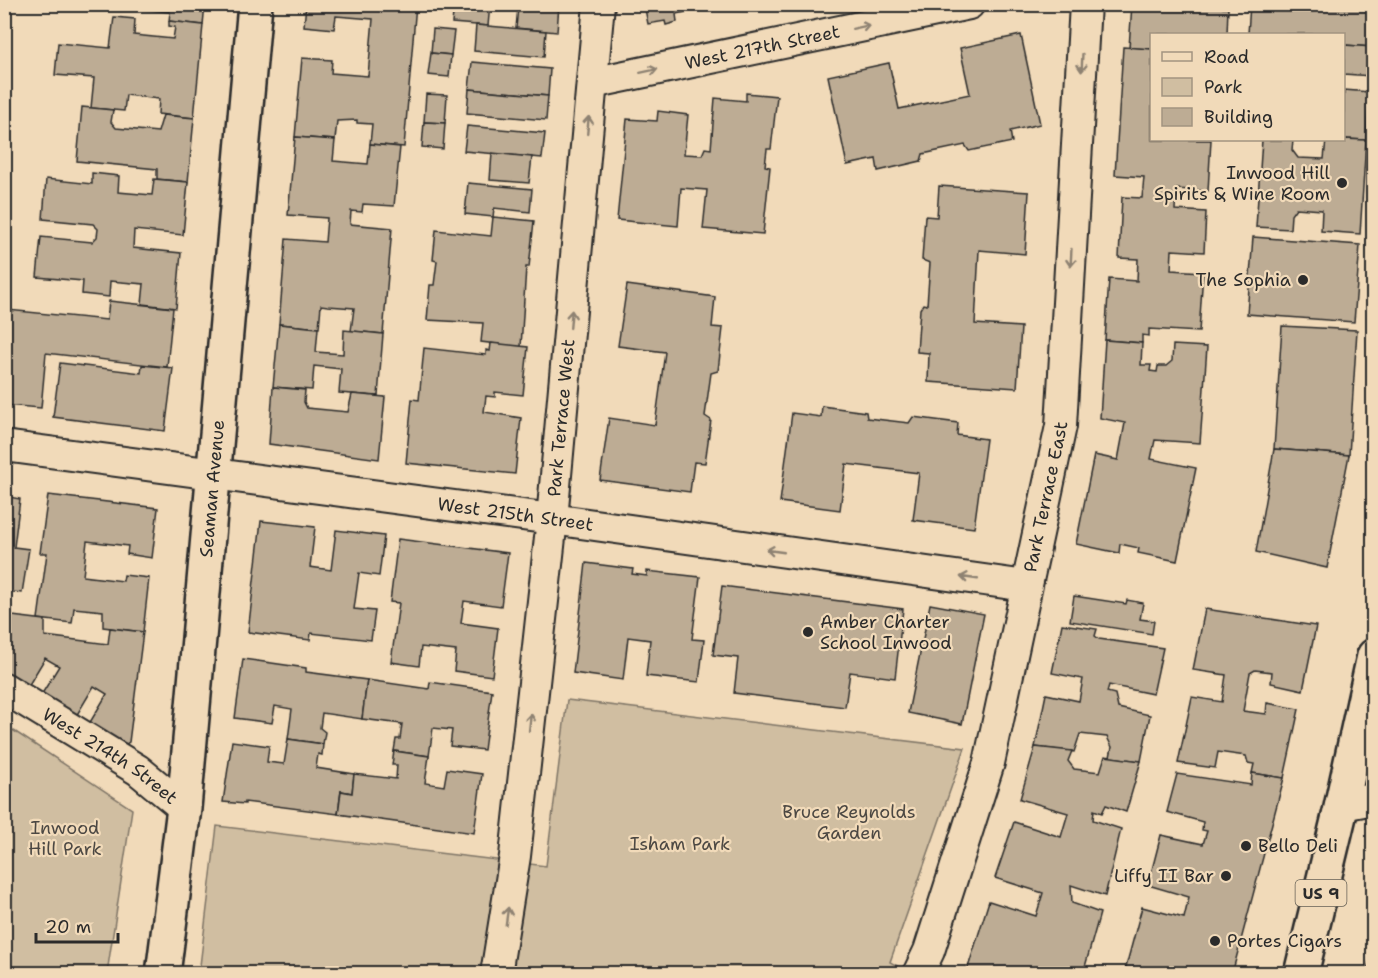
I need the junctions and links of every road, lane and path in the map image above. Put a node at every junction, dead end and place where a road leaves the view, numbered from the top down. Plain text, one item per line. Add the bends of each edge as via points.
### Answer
1 (255, 4) edge
2 (599, 4) edge
3 (969, 4) edge
4 (1085, 4) edge
5 (592, 83) junction
6 (4, 446) edge
7 (215, 475) junction
8 (552, 519) junction
9 (1026, 586) junction
10 (1374, 656) edge
11 (4, 688) edge
12 (1374, 799) edge
13 (1342, 806) junction
14 (184, 808) junction
15 (163, 974) edge
16 (496, 974) edge
17 (918, 974) edge
18 (1301, 974) edge

1 - 7 street, Seaman Avenue
2 - 5 street, Park Terrace West
5 -> 3 street, West 217th Street
4 -> 9 street, Park Terrace East via 1061,426
8 -> 5 street, Park Terrace West
6 - 7 street, West 215th Street
7 - 8 street, West 215th Street
7 - 14 street, Seaman Avenue
9 -> 8 street, West 215th Street
16 -> 8 street, Park Terrace West via 515,856
9 - 17 street, Park Terrace East via 990,763
10 - 13 street, US 9
11 - 14 street, West 214th Street via 138,770
12 - 13 street
13 - 18 street, US 9
14 - 15 street, Seaman Avenue

